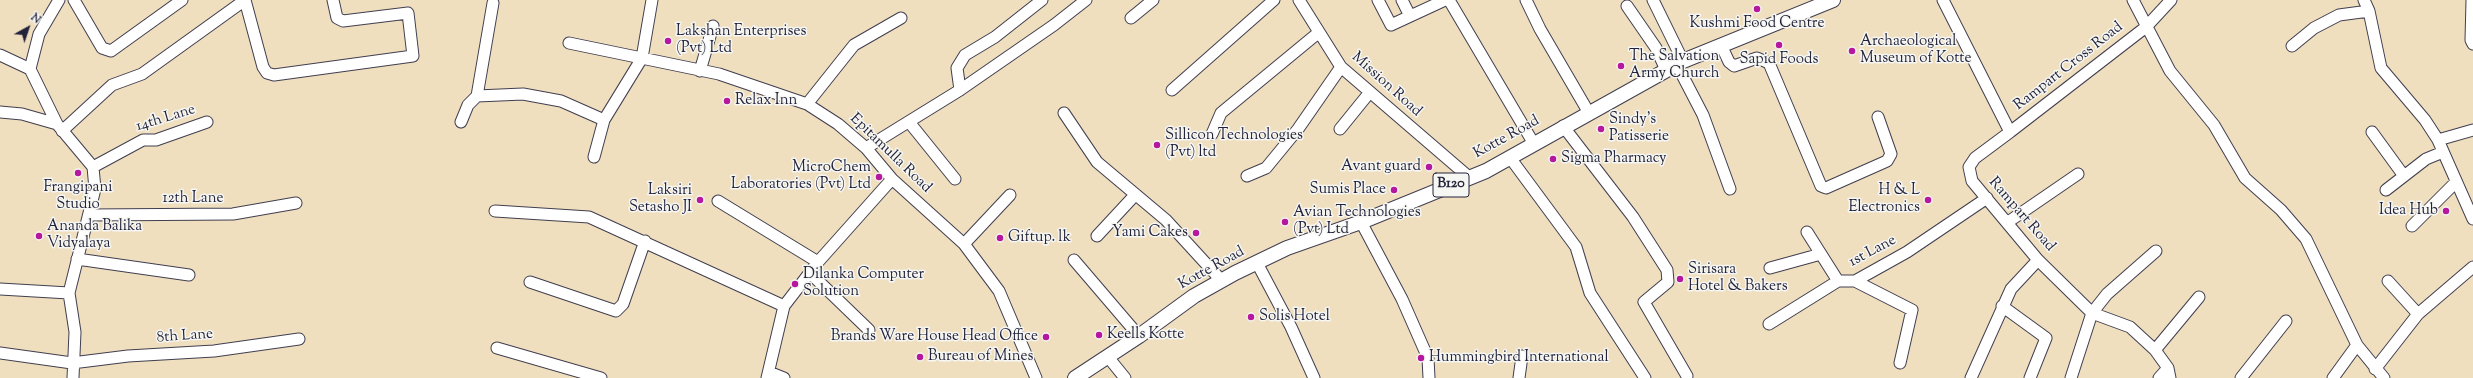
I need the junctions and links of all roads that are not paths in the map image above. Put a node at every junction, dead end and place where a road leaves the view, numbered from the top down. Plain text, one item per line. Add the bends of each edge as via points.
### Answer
1 (59, 0) edge
2 (74, 0) edge
3 (182, 0) edge
4 (245, 0) edge
5 (333, 0) edge
6 (652, 0) edge
7 (1042, 0) edge
8 (1086, 0) edge
9 (1153, 0) edge
10 (1274, 0) edge
11 (1299, 0) edge
12 (1378, 0) edge
13 (1402, 0) edge
14 (1445, 0) edge
15 (1449, 0) edge
16 (1526, 0) edge
17 (1653, 0) edge
18 (1833, 0) edge
19 (1944, 0) edge
20 (2133, 0) edge
21 (2171, 0) edge
22 (2364, 0) edge
23 (2472, 0) edge
24 (493, 3) dead end
25 (1626, 6) dead end
26 (2369, 11) junction
27 (1410, 16) junction
28 (901, 18) dead end
29 (1131, 18) dead end
30 (713, 26) dead end
31 (2146, 27) junction
32 (1318, 33) junction
33 (569, 43) dead end
34 (2473, 44) edge
35 (1721, 45) junction
36 (2292, 46) dead end
37 (0, 55) edge
38 (642, 58) junction
39 (1676, 65) junction
40 (1341, 67) junction
41 (30, 70) junction
42 (700, 71) junction
43 (960, 90) junction
44 (1172, 90) dead end
45 (1370, 92) junction
46 (476, 96) junction
47 (807, 104) junction
48 (0, 112) edge
49 (1064, 113) dead end
50 (1589, 113) junction
51 (1878, 117) dead end
52 (604, 120) junction
53 (207, 122) dead end
54 (461, 122) dead end
55 (910, 122) junction
56 (1563, 126) junction
57 (60, 128) junction
58 (1340, 130) dead end
59 (2473, 130) edge
60 (2010, 132) junction
61 (2372, 132) dead end
62 (1212, 134) dead end
63 (2438, 140) junction
64 (1534, 144) junction
65 (866, 148) junction
66 (2443, 152) junction
67 (594, 157) dead end
68 (1511, 159) junction
69 (92, 167) junction
70 (2078, 174) dead end
71 (1248, 176) dead end
72 (2404, 176) junction
73 (1470, 178) junction
74 (892, 179) junction
75 (956, 179) dead end
76 (2456, 182) junction
77 (1730, 189) dead end
78 (2386, 190) dead end
79 (1010, 195) dead end
80 (1135, 195) junction
81 (1986, 198) junction
82 (718, 201) dead end
83 (296, 202) dead end
84 (495, 211) dead end
85 (89, 215) junction
86 (2473, 219) edge
87 (1361, 222) junction
88 (2008, 222) junction
89 (2412, 226) dead end
90 (1807, 232) dead end
91 (1097, 236) dead end
92 (646, 241) junction
93 (964, 244) junction
94 (2156, 252) dead end
95 (1821, 254) junction
96 (77, 259) junction
97 (1074, 260) dead end
98 (2038, 260) junction
99 (818, 262) junction
100 (1257, 263) junction
101 (2473, 267) edge
102 (1770, 268) dead end
103 (810, 273) junction
104 (189, 275) dead end
105 (1221, 280) junction
106 (2388, 280) dead end
107 (1838, 281) junction
108 (1855, 281) junction
109 (530, 282) dead end
110 (0, 289) edge
111 (69, 293) junction
112 (2199, 297) dead end
113 (784, 306) junction
114 (2002, 306) junction
115 (2092, 313) junction
116 (2418, 314) junction
117 (2286, 321) dead end
118 (1769, 324) dead end
119 (869, 330) dead end
120 (1139, 336) junction
121 (299, 339) dead end
122 (2357, 345) junction
123 (497, 348) dead end
124 (2155, 350) junction
125 (0, 353) edge
126 (1522, 356) dead end
127 (1108, 357) junction
128 (72, 363) junction
129 (1900, 363) dead end
130 (2375, 369) junction
131 (2169, 373) edge
132 (768, 375) edge
133 (1687, 376) dead end
134 (73, 378) edge
135 (601, 378) edge
136 (784, 378) edge
137 (1036, 378) edge
138 (1075, 378) edge
139 (1125, 378) edge
140 (1314, 378) edge
141 (1429, 378) edge
142 (1518, 378) edge
143 (1645, 378) edge
144 (1971, 378) edge
145 (2030, 378) edge
146 (2071, 378) edge
147 (2158, 378) edge
148 (2241, 378) edge
149 (2333, 378) edge
150 (2384, 378) edge

1 - 41 street via 39,34
2 - 3 street via 102,48 111,51
4 - 5 street via 262,67 267,73 274,75 413,56 408,13 343,21 337,18
4 - 57 street via 142,74 112,85
6 - 38 street
7 - 43 street via 995,37 962,58 957,68
8 - 43 street
9 - 29 street
10 - 44 street
11 - 32 street, Mission Road
12 - 27 street via 1391,25
13 - 27 street
14 - 27 street
15 - 64 street
16 - 50 street
17 - 39 street
18 - 35 main road, Kotte Road / B120
19 - 60 street
20 - 31 street
21 - 31 street, Rampart Cross Road
22 - 26 street
23 - 34 street
24 - 46 street
25 - 39 street via 1656,48
26 - 36 street via 2339,15 2314,28
26 - 63 street via 2381,68 2425,120
28 - 47 street via 854,46
30 - 42 street
31 - 60 street, Rampart Cross Road
31 - 122 street via 2170,71 2214,125 2245,178 2281,210 2306,239
32 - 40 street, Mission Road
32 - 62 street via 1221,113
33 - 38 street, Epitamulla Road
35 - 39 main road, Kotte Road / B120
35 - 51 street via 1729,62 1734,66 1757,58 1769,63 1821,186 1826,188 1887,161 1891,154
37 - 41 street
38 - 42 street, Epitamulla Road
38 - 52 street
39 - 50 main road, Kotte Road / B120
39 - 77 street via 1702,115
40 - 45 street, Mission Road
40 - 71 street via 1298,129 1266,168
41 - 57 street
42 - 47 street, Epitamulla Road via 719,74
43 - 55 street
45 - 58 street
45 - 73 street, Mission Road
46 - 52 street via 530,96 561,101
46 - 54 street via 468,105
47 - 65 street, Epitamulla Road via 838,124
48 - 57 street via 22,114
49 - 80 street via 1097,162
50 - 56 main road, Kotte Road / B120
52 - 67 street
53 - 69 street, 14th Lane via 156,140 143,140
55 - 65 street
55 - 75 street
56 - 64 main road, Kotte Road / B120
56 - 133 street via 1633,217 1668,270 1668,282 1644,302
57 - 69 street
59 - 63 street
60 - 81 street, Rampart Road via 1975,158 1969,167 1972,181
61 - 72 street
63 - 66 street
64 - 68 main road, Kotte Road / B120
65 - 74 street, Epitamulla Road
66 - 72 street via 2426,159
66 - 76 street
68 - 73 main road, Kotte Road / B120
68 - 143 street via 1521,176 1576,247 1590,293
69 - 85 street via 95,189
70 - 88 street
72 - 78 street
73 - 87 main road, Kotte Road / B120
74 - 93 street, Epitamulla Road
74 - 99 street
76 - 86 street
76 - 89 street
79 - 93 street
80 - 91 street
80 - 105 street via 1166,220
81 - 88 street, Rampart Road
81 - 108 street, 1st Lane via 1907,252
82 - 99 street
83 - 85 street, 12th Lane via 233,214
84 - 92 street via 589,216
85 - 96 street
87 - 100 main road, Kotte Road / B120 via 1287,248
87 - 141 street via 1402,299 1428,358
88 - 98 street, Rampart Road
90 - 95 street
92 - 109 street via 623,304 616,311
92 - 113 street
93 - 137 street, Epitamulla Road via 999,291
94 - 115 street via 2107,294
95 - 102 street
95 - 107 street
96 - 104 street
96 - 111 street
97 - 120 street
98 - 114 street via 2011,289
98 - 115 street, Rampart Road
99 - 103 street
100 - 105 main road, Kotte Road / B120
100 - 140 street via 1291,327
101 - 116 street
103 - 113 street
103 - 119 street
105 - 120 main road, Kotte Road / B120 via 1194,296
106 - 116 street
107 - 108 street, 1st Lane
107 - 118 street, 1st Lane
108 - 129 street via 1912,310
110 - 111 street
111 - 128 street via 75,332
112 - 124 street
113 - 132 street
114 - 144 street
114 - 145 street via 2046,338
115 - 124 street, Rampart Road via 2130,327
115 - 146 street
116 - 130 street
117 - 148 street
120 - 127 main road, Kotte Road / B120
121 - 128 street, 8th Lane via 214,351 128,356
122 - 130 street
122 - 149 street
123 - 135 street
124 - 131 street, Rampart Road
125 - 128 street, 8th Lane
126 - 142 street
127 - 138 main road, Kotte Road / B120
127 - 139 street
128 - 134 street
130 - 150 street
131 - 147 street
132 - 136 street

